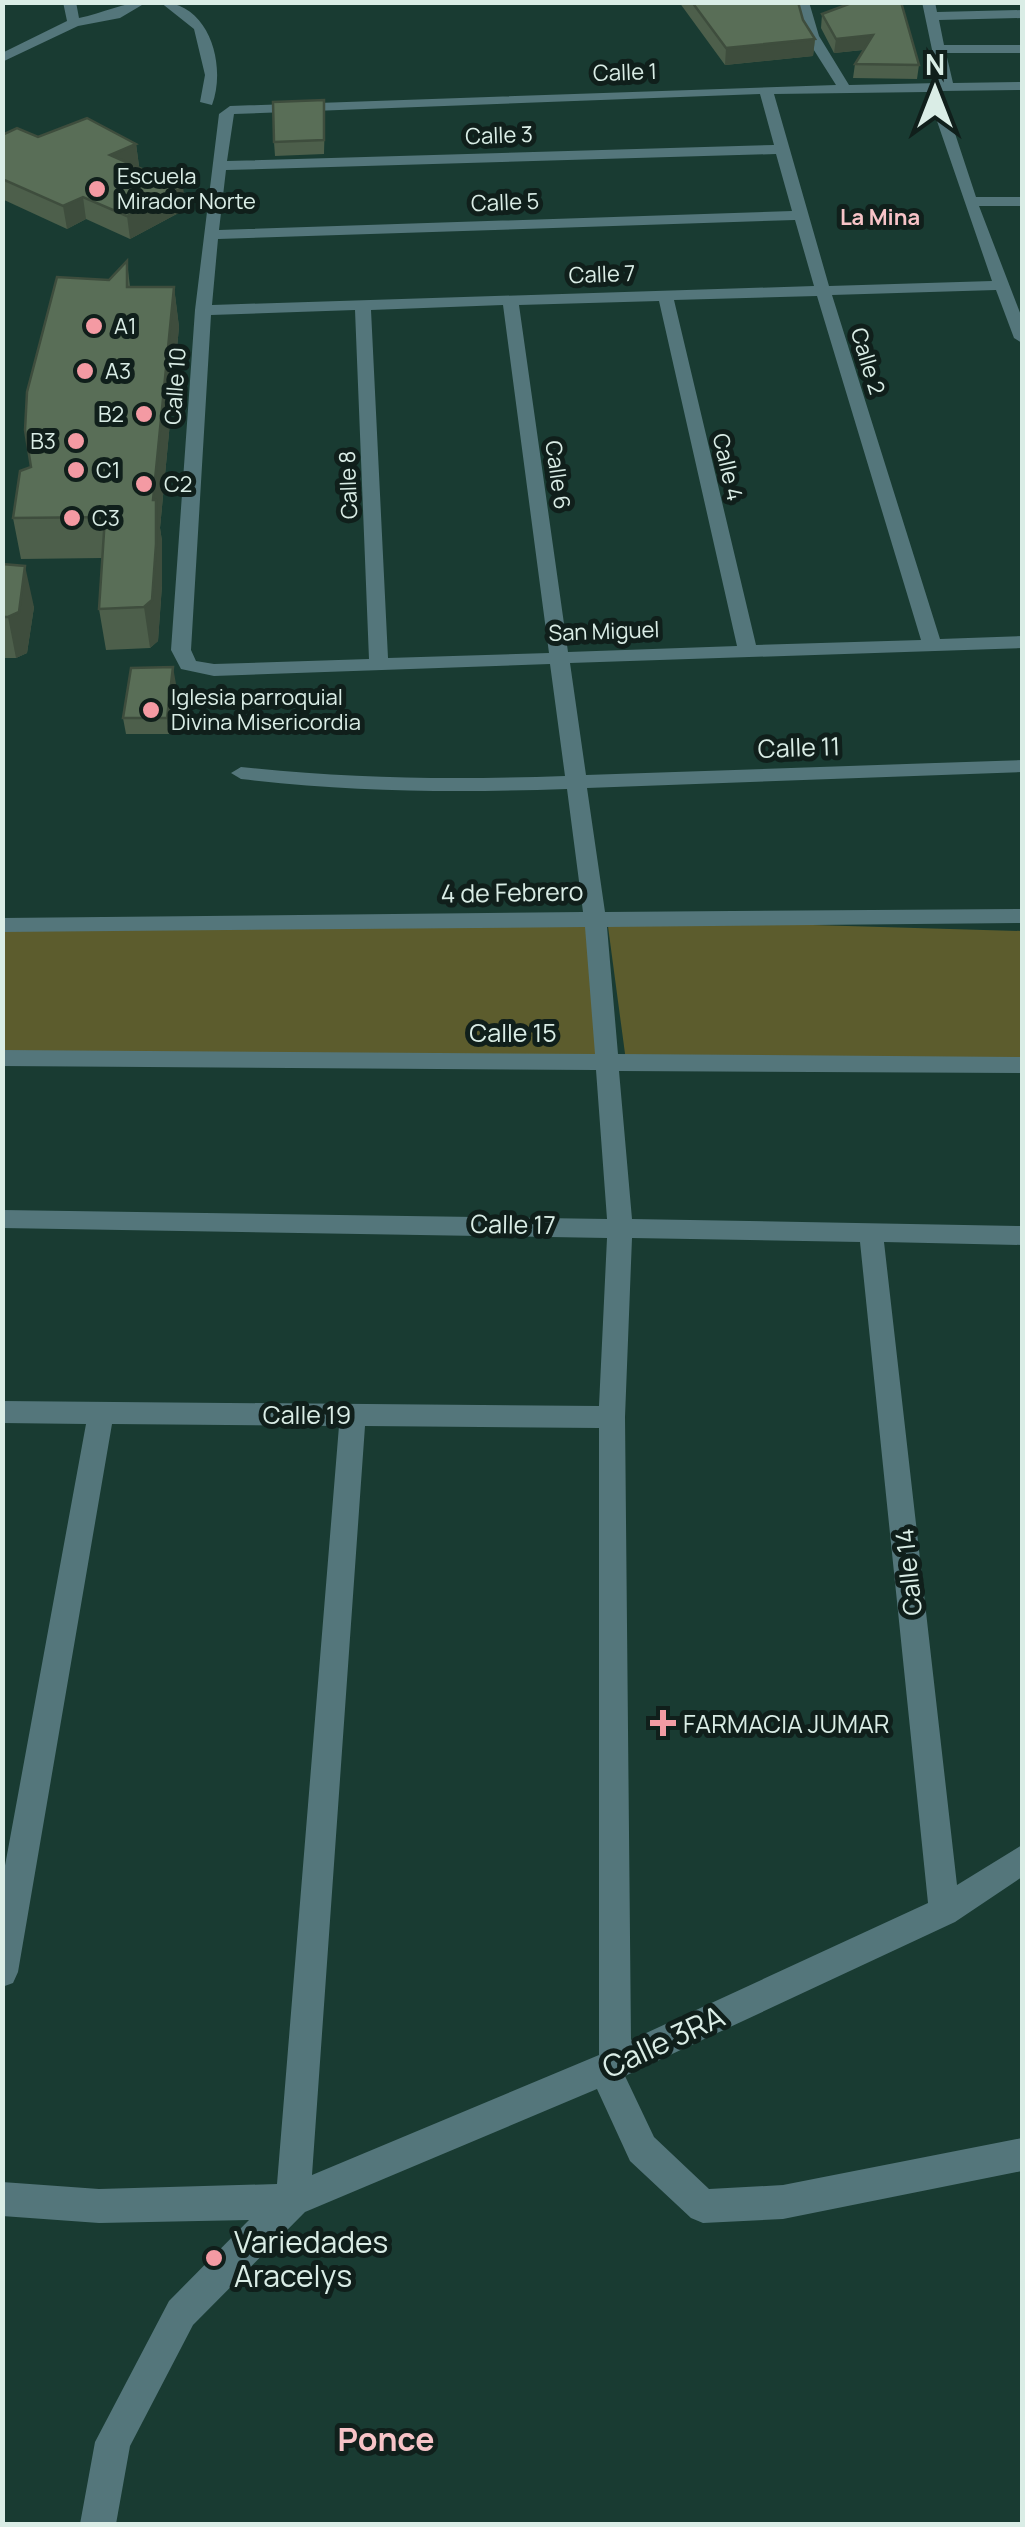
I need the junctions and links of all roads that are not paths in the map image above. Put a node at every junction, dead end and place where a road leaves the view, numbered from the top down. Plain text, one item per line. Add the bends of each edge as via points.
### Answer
1 (70, 2) edge
2 (141, 2) edge
3 (166, 2) edge
4 (802, 2) edge
5 (930, 9) edge
6 (1022, 14) edge
7 (74, 23) junction
8 (1022, 48) edge
9 (939, 49) junction
10 (2, 58) edge
11 (939, 85) junction
12 (1022, 86) edge
13 (844, 87) junction
14 (766, 90) junction
15 (208, 102) dead end
16 (230, 110) joint
17 (782, 149) junction
18 (218, 166) junction
19 (1022, 201) edge
20 (970, 202) junction
21 (801, 215) junction
22 (211, 234) junction
23 (1002, 284) junction
24 (822, 289) junction
25 (664, 294) junction
26 (510, 299) junction
27 (1016, 302) edge
28 (363, 305) junction
29 (203, 310) junction
30 (1022, 338) edge
31 (1022, 642) edge
32 (932, 645) junction
33 (748, 651) junction
34 (562, 658) junction
35 (380, 664) junction
36 (188, 665) joint
37 (1022, 766) edge
38 (241, 773) dead end
39 (578, 782) junction
40 (1022, 916) edge
41 (595, 919) junction
42 (2, 925) edge
43 (2, 1058) edge
44 (609, 1060) junction
45 (1022, 1065) edge
46 (2, 1218) edge
47 (620, 1226) junction
48 (871, 1233) junction
49 (1022, 1235) edge
50 (2, 1412) edge
51 (101, 1413) junction
52 (354, 1414) junction
53 (612, 1417) junction
54 (1022, 1860) edge
55 (944, 1911) junction
56 (2, 1972) edge
57 (610, 2066) junction
58 (1022, 2155) edge
59 (2, 2198) edge
60 (293, 2200) junction
61 (98, 2524) edge

1 - 7 street
2 - 7 street
3 - 15 street via 200,28 212,75
4 - 13 street via 812,36
5 - 6 street
5 - 9 street
7 - 10 street
8 - 9 street
9 - 11 street
11 - 12 street, Calle 1
11 - 13 street, Calle 1
11 - 20 street
13 - 14 street, Calle 1
14 - 16 street, Calle 1
14 - 17 street, Calle 2
16 - 18 street, Calle 10
17 - 18 street, Calle 3
17 - 21 street, Calle 2
18 - 22 street, Calle 10
19 - 20 street
20 - 23 street
21 - 22 street, Calle 5
21 - 24 street, Calle 2
22 - 29 street, Calle 10
23 - 24 street, Calle 7
23 - 27 street
24 - 25 street, Calle 7
24 - 32 street, Calle 2
25 - 26 street, Calle 7
25 - 33 street, Calle 4
26 - 28 street, Calle 7
26 - 34 street, Calle 6
27 - 30 street
28 - 29 street, Calle 7
28 - 35 street, Calle 8
29 - 36 street, Calle 10 via 180,650
31 - 32 street, San Miguel
32 - 33 street, San Miguel
33 - 34 street, San Miguel
34 - 35 street, San Miguel
34 - 39 street, Calle 6
35 - 36 street, San Miguel via 214,670
37 - 39 street, Calle 11
38 - 39 street, Calle 11 via 424,787
39 - 41 street, Calle 6
40 - 41 street, 4 de Febrero
41 - 42 street, 4 de Febrero
41 - 44 street, Calle 6
43 - 44 street, Calle 15
44 - 45 street, Calle 15
44 - 47 street, Calle 6
46 - 47 street, Calle 17
47 - 48 street, Calle 17
47 - 53 street, Calle 6
48 - 49 street, Calle 17
48 - 55 street, Calle 14
50 - 51 street, Calle 19
51 - 52 street, Calle 19
51 - 56 street
52 - 53 street, Calle 19
52 - 60 street
53 - 57 street, Calle 6
54 - 55 street, Calle 3RA
55 - 57 street, Calle 3RA
57 - 58 street via 642,2149 703,2206 783,2202
57 - 60 street, Calle 3RA
59 - 60 street via 99,2206
60 - 61 street via 180,2314 113,2442

